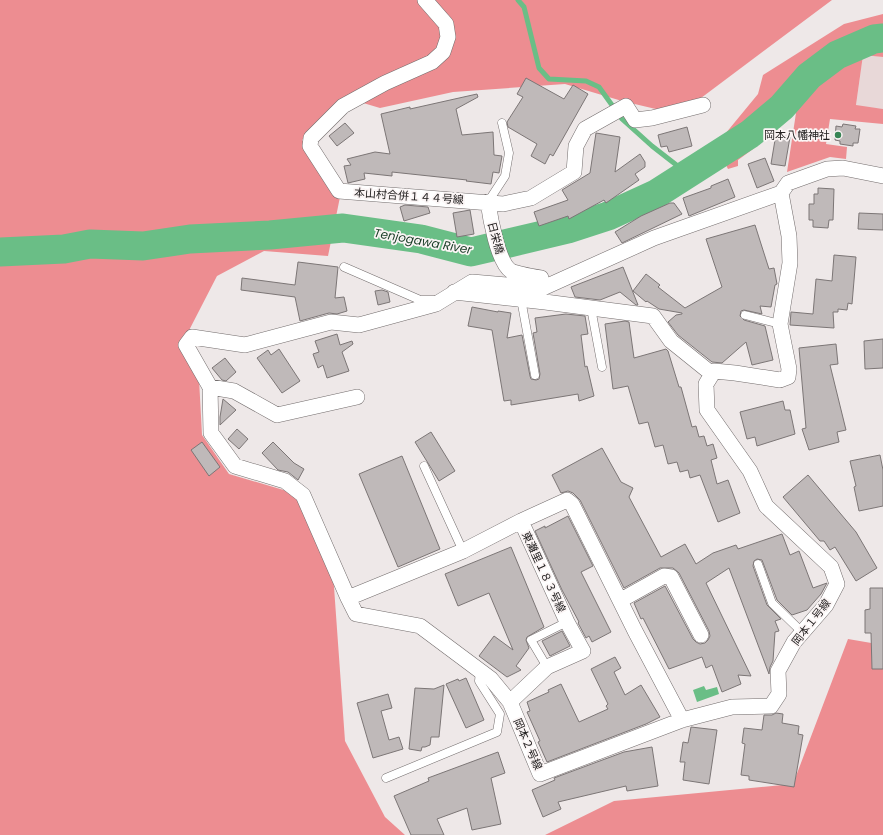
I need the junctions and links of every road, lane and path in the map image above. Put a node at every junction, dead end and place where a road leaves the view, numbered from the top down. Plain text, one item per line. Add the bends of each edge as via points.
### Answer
1 (425, 0) edge
2 (703, 105) dead end
3 (502, 123) dead end
4 (883, 176) edge
5 (781, 193) junction
6 (489, 209) junction
7 (344, 266) dead end
8 (543, 288) junction
9 (448, 296) junction
10 (521, 299) junction
11 (591, 308) junction
12 (745, 315) dead end
13 (780, 324) junction
14 (602, 367) dead end
15 (712, 374) junction
16 (535, 375) dead end
17 (210, 387) junction
18 (357, 397) dead end
19 (424, 466) dead end
20 (521, 521) junction
21 (463, 551) junction
22 (758, 564) dead end
23 (348, 598) junction
24 (621, 600) junction
25 (567, 622) junction
26 (802, 632) junction
27 (702, 635) dead end
28 (546, 667) junction
29 (480, 671) junction
30 (510, 702) junction
31 (682, 720) junction
32 (386, 778) dead end

1 - 6 street, 本山村合併１４４号線 via 446,24 448,38 443,52 432,62 385,83 344,106 311,138 310,146 339,191
2 - 6 street, 本山村合併１４４号線 via 635,120 626,106 586,129 576,146 574,172 531,198
3 - 6 lane via 509,153 508,161 505,176
4 - 5 street via 844,168 827,169 788,183
5 - 8 street via 654,238
5 - 13 street via 789,236 790,263
6 - 8 street, 日栄橋 via 502,261 511,271 541,278
7 - 9 lane via 420,300
8 - 9 street via 472,282
9 - 10 street
9 - 17 street via 436,304 359,325 331,322 245,345 192,337 186,345
10 - 11 street
10 - 16 lane
11 - 14 lane
11 - 15 street via 653,316 671,341
12 - 13 lane
13 - 15 street via 789,369 788,377 780,380 735,372 714,371
15 - 26 street, 岡本１号線 via 706,384 707,410 750,471 766,506 831,566 837,584 826,605
17 - 18 street via 234,391 277,415
17 - 23 street via 210,433 235,466 285,480 303,495
19 - 21 lane
20 - 21 street
20 - 24 street via 567,500 570,502
20 - 25 street, 東灘里１８３号線
21 - 23 street
22 - 26 lane via 772,603
23 - 29 street via 356,614 420,626
24 - 27 street via 664,576 671,577
24 - 31 street
25 - 28 lane, 東灘里１８３号線 via 531,640
25 - 28 street, 東灘里１８３号線 via 583,651
26 - 31 street, 岡本１号線 via 778,670 779,694 771,706 732,707
28 - 30 street
29 - 30 street via 491,679
29 - 32 lane via 479,681 500,714 497,732
30 - 31 street, 岡本２号線 via 540,774

